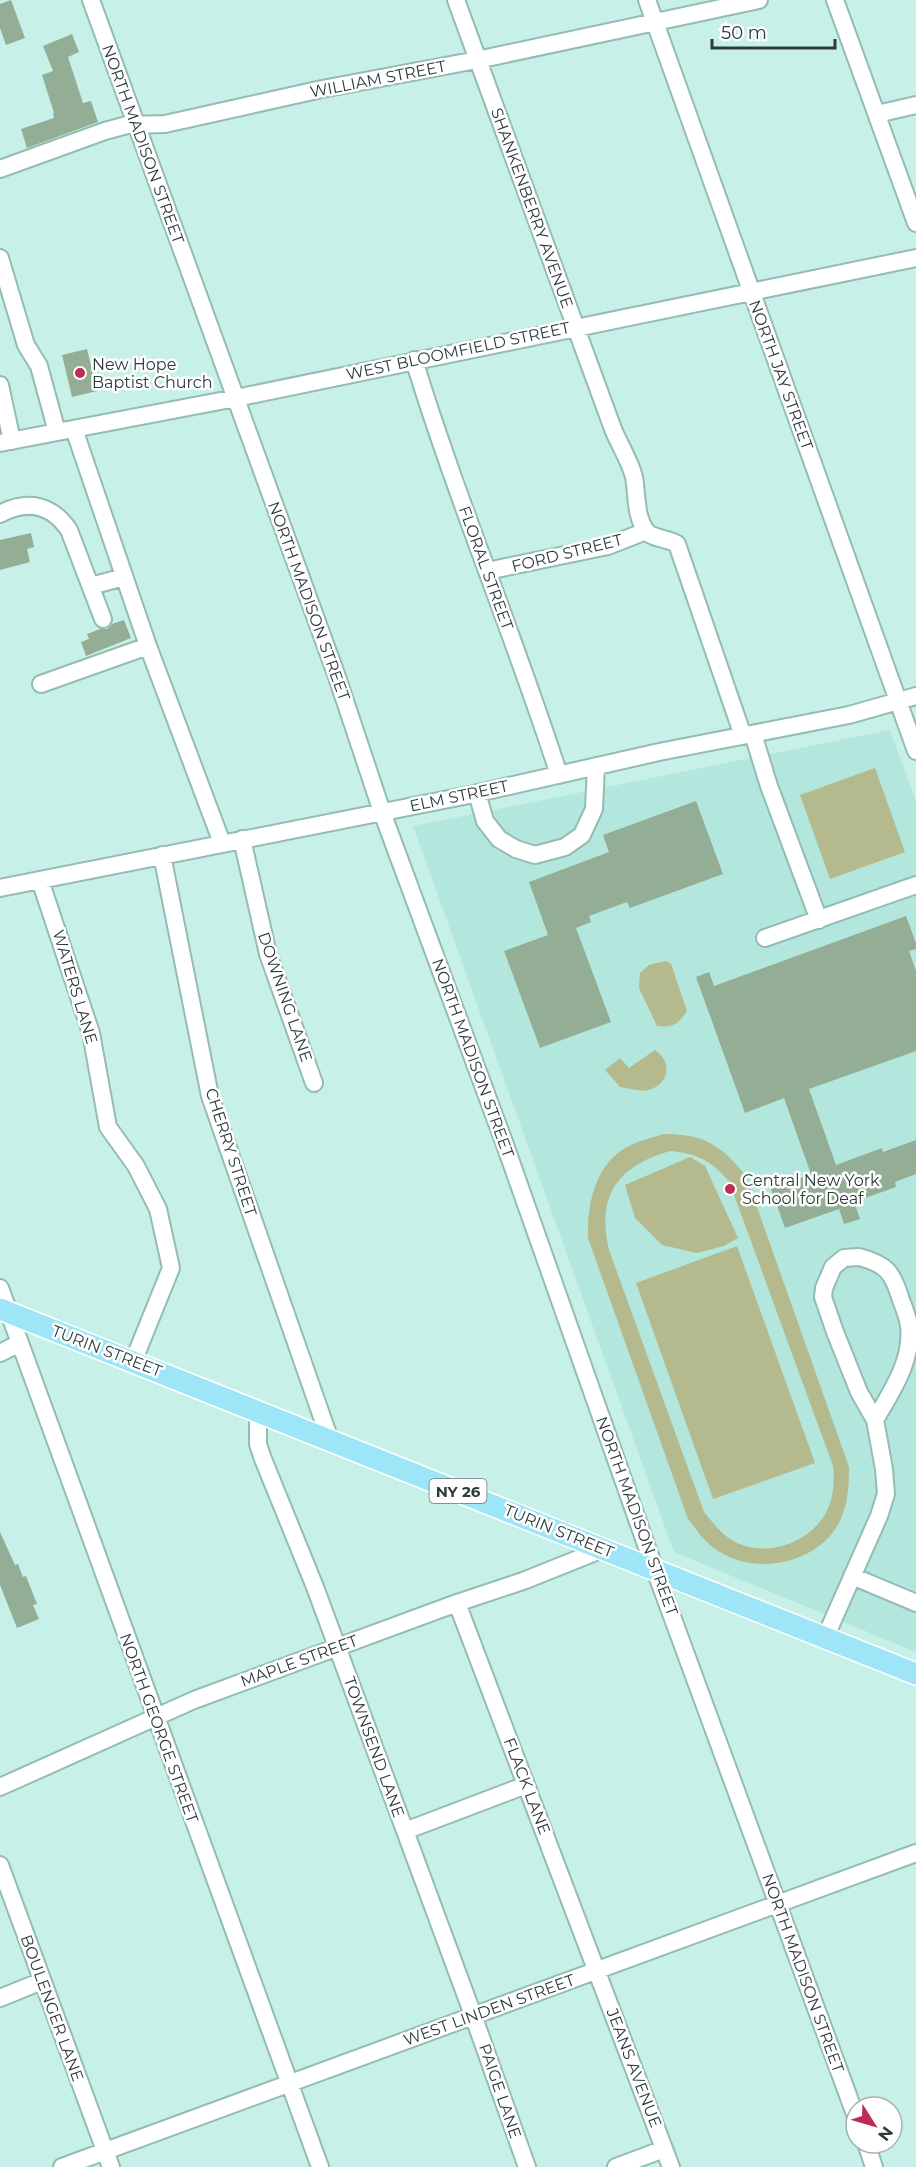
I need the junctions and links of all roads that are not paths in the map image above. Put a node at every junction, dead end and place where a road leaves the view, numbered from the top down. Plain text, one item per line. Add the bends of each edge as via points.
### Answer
1 (91, 0) edge
2 (456, 0) edge
3 (647, 0) edge
4 (759, 0) edge
5 (835, 0) edge
6 (654, 21) junction
7 (477, 60) junction
8 (916, 105) edge
9 (877, 114) junction
10 (136, 126) junction
11 (0, 169) edge
12 (916, 223) edge
13 (0, 258) edge
14 (916, 258) edge
15 (751, 293) junction
16 (576, 327) junction
17 (414, 360) junction
18 (1, 392) edge
19 (236, 398) junction
20 (65, 431) junction
21 (6, 442) edge
22 (0, 513) edge
23 (646, 531) junction
24 (487, 571) junction
25 (124, 577) junction
26 (91, 586) junction
27 (103, 619) dead end
28 (148, 646) junction
29 (41, 684) dead end
30 (916, 696) edge
31 (899, 702) junction
32 (748, 735) junction
33 (916, 751) edge
34 (596, 766) junction
35 (559, 775) junction
36 (477, 794) junction
37 (382, 812) junction
38 (242, 839) junction
39 (222, 843) junction
40 (162, 855) junction
41 (40, 880) junction
42 (916, 885) edge
43 (0, 888) edge
44 (819, 920) junction
45 (765, 938) dead end
46 (314, 1083) dead end
47 (0, 1288) edge
48 (5, 1311) edge
49 (20, 1343) junction
50 (0, 1353) edge
51 (133, 1362) junction
52 (258, 1411) junction
53 (875, 1420) junction
54 (330, 1440) junction
55 (603, 1549) junction
56 (655, 1570) junction
57 (852, 1576) junction
58 (457, 1603) junction
59 (916, 1603) edge
60 (825, 1638) junction
61 (337, 1648) junction
62 (916, 1674) edge
63 (155, 1717) junction
64 (526, 1785) junction
65 (0, 1787) edge
66 (405, 1830) junction
67 (916, 1852) edge
68 (0, 1865) edge
69 (778, 1904) junction
70 (597, 1970) junction
71 (42, 1981) junction
72 (0, 1998) edge
73 (473, 2015) junction
74 (289, 2084) junction
75 (848, 2095) edge
76 (664, 2149) junction
77 (108, 2159) edge
78 (62, 2167) edge
79 (320, 2167) edge
80 (527, 2167) edge
81 (616, 2167) edge
82 (671, 2167) edge

1 - 10 street, NORTH MADISON STREET
2 - 7 street, SHANKENBERRY AVENUE
3 - 6 street, NORTH JAY STREET
4 - 6 street, WILLIAM STREET
5 - 9 street
6 - 7 street, WILLIAM STREET
6 - 15 street, NORTH JAY STREET
7 - 10 street, WILLIAM STREET via 322,88 165,124
7 - 16 street, SHANKENBERRY AVENUE
8 - 9 street
9 - 12 street
10 - 11 street, WILLIAM STREET via 105,131
10 - 19 street, NORTH MADISON STREET
13 - 20 street via 26,345 39,366
14 - 15 street, WEST BLOOMFIELD STREET
15 - 16 street, WEST BLOOMFIELD STREET
15 - 31 street, NORTH JAY STREET
16 - 17 street, WEST BLOOMFIELD STREET
16 - 23 street, SHANKENBERRY AVENUE via 633,475
17 - 19 street, WEST BLOOMFIELD STREET
17 - 24 street, FLORAL STREET
18 - 21 street
19 - 20 street, WEST BLOOMFIELD STREET
19 - 37 street, NORTH MADISON STREET
20 - 21 street, WEST BLOOMFIELD STREET
20 - 25 street
22 - 26 street via 35,506 61,518
23 - 24 street, FORD STREET via 608,546
23 - 32 street via 677,544
24 - 35 street, FLORAL STREET
25 - 26 street
25 - 28 street
26 - 27 street
28 - 29 street
28 - 39 street
30 - 31 street, ELM STREET
31 - 32 street, ELM STREET
31 - 33 street, NORTH JAY STREET
32 - 34 street, ELM STREET
32 - 44 street
34 - 35 street, ELM STREET
34 - 36 street via 594,809 582,835 565,848 535,855 499,839 485,821
35 - 36 street, ELM STREET
36 - 37 street, ELM STREET
37 - 38 street, ELM STREET
37 - 56 street, NORTH MADISON STREET
38 - 39 street, ELM STREET
38 - 46 street, DOWNING LANE via 268,954
39 - 40 street, ELM STREET
40 - 41 street, ELM STREET
40 - 54 street, CHERRY STREET via 210,1096
41 - 43 street, ELM STREET
41 - 51 street, WATERS LANE via 92,1033 108,1127 136,1166 158,1209 171,1268
42 - 44 street
44 - 45 street
47 - 48 street, NORTH GEORGE STREET
48 - 49 street, NORTH GEORGE STREET
48 - 51 main road, TURIN STREET / NY 26
49 - 50 street
49 - 63 street, NORTH GEORGE STREET
51 - 52 main road, TURIN STREET / NY 26
52 - 54 main road, TURIN STREET / NY 26
52 - 61 street, TOWNSEND LANE via 262,1460
53 - 53 street via 898,1381 909,1348 909,1326 894,1278 871,1260 844,1258 833,1267 823,1297 859,1392
53 - 57 street via 886,1494
54 - 55 main road, TURIN STREET / NY 26
55 - 56 main road, TURIN STREET / NY 26
55 - 58 street, MAPLE STREET
56 - 60 main road, TURIN STREET / NY 26
56 - 69 street, NORTH MADISON STREET
57 - 59 street
57 - 60 street
58 - 61 street, MAPLE STREET
58 - 64 street, FLACK LANE
60 - 62 main road, TURIN STREET / NY 26
61 - 63 street, MAPLE STREET
61 - 66 street, TOWNSEND LANE
63 - 65 street, MAPLE STREET
63 - 74 street, NORTH GEORGE STREET
64 - 66 street
64 - 70 street, FLACK LANE
66 - 73 street, TOWNSEND LANE
67 - 69 street, WEST LINDEN STREET
68 - 71 street, BOULENGER LANE
69 - 70 street, WEST LINDEN STREET
69 - 75 street, NORTH MADISON STREET
70 - 73 street, WEST LINDEN STREET
70 - 76 street, JEANS AVENUE
71 - 72 street
71 - 77 street, BOULENGER LANE
73 - 74 street, WEST LINDEN STREET
73 - 80 street, PAIGE LANE
74 - 77 street, WEST LINDEN STREET
74 - 79 street, NORTH GEORGE STREET
76 - 81 street
76 - 82 street, JEANS AVENUE
77 - 78 street, WEST LINDEN STREET

